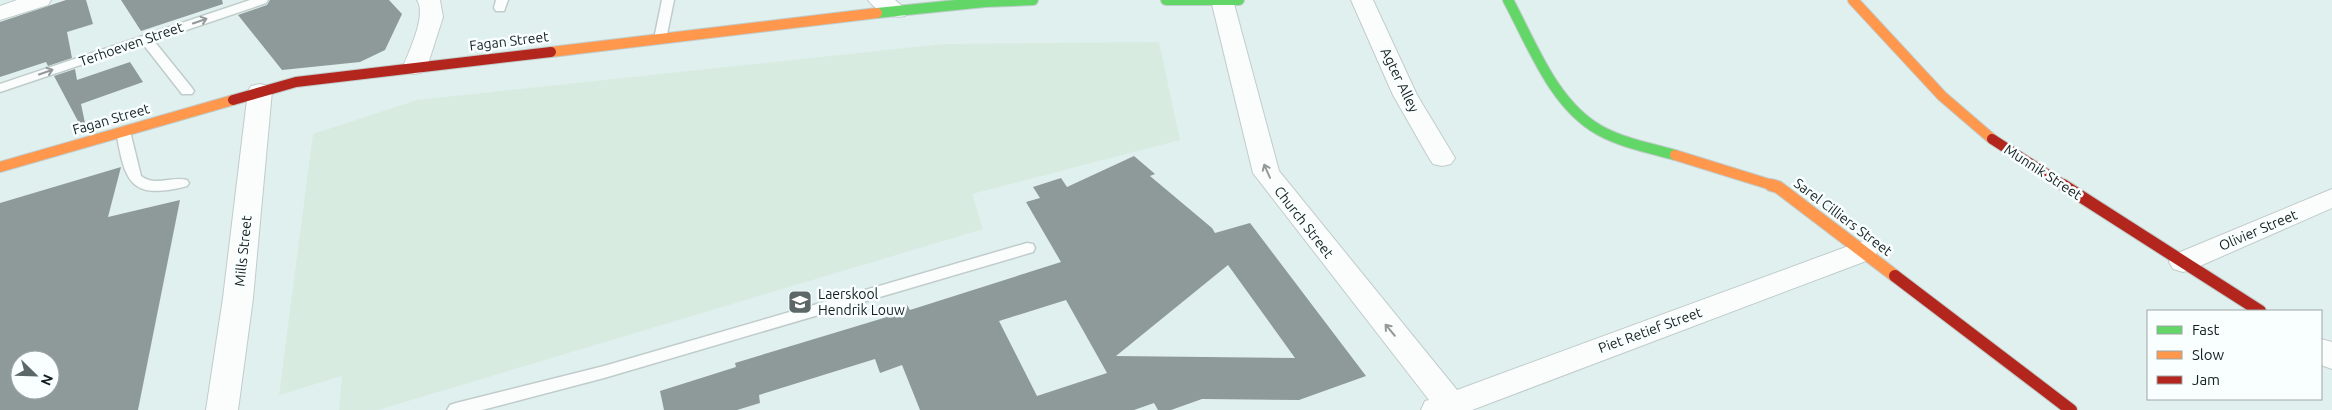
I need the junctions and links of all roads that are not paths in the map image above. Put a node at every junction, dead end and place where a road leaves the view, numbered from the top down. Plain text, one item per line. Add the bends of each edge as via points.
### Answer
1 (262, 0) edge
2 (428, 0) edge
3 (668, 0) edge
4 (1033, 0) edge
5 (1166, 0) edge
6 (1222, 0) edge
7 (1239, 0) edge
8 (1362, 0) edge
9 (1508, 0) edge
10 (1853, 0) edge
11 (31, 1) edge
12 (888, 6) edge
13 (0, 12) edge
14 (146, 39) junction
15 (660, 39) junction
16 (415, 67) junction
17 (0, 88) edge
18 (187, 91) dead end
19 (260, 91) junction
20 (123, 131) junction
21 (1442, 158) dead end
22 (0, 167) edge
23 (182, 183) dead end
24 (2332, 198) edge
25 (1027, 248) dead end
26 (1864, 251) junction
27 (2183, 262) junction
28 (2258, 310) edge
29 (1447, 408) edge
30 (222, 410) edge
31 (456, 410) edge
32 (2071, 410) edge

14 -> 1 lane, Terhoeven Street
2 - 16 street via 432,17
3 - 15 lane
4 - 12 street, Fagan Street
5 - 6 street
6 - 7 street
29 -> 6 street, Church Street via 1266,173
8 - 21 street, Agter Alley via 1405,95
9 - 26 street, Sarel Cilliers Street via 1563,95 1590,124 1655,149 1778,186
10 - 27 street, Munnik Street via 1942,96 1984,134
11 - 13 street
12 - 15 street, Fagan Street
17 -> 14 lane, Terhoeven Street
14 - 18 lane
15 - 16 street, Fagan Street
16 - 19 street, Fagan Street via 296,82
19 - 20 street, Fagan Street
19 - 30 street, Mills Street via 238,298
20 - 22 street, Fagan Street
20 - 23 lane via 132,178 137,184 157,188
24 - 27 street, Olivier Street
25 - 31 lane via 604,372
26 - 29 street, Piet Retief Street
26 - 32 street, Sarel Cilliers Street
27 - 28 street, Munnik Street

